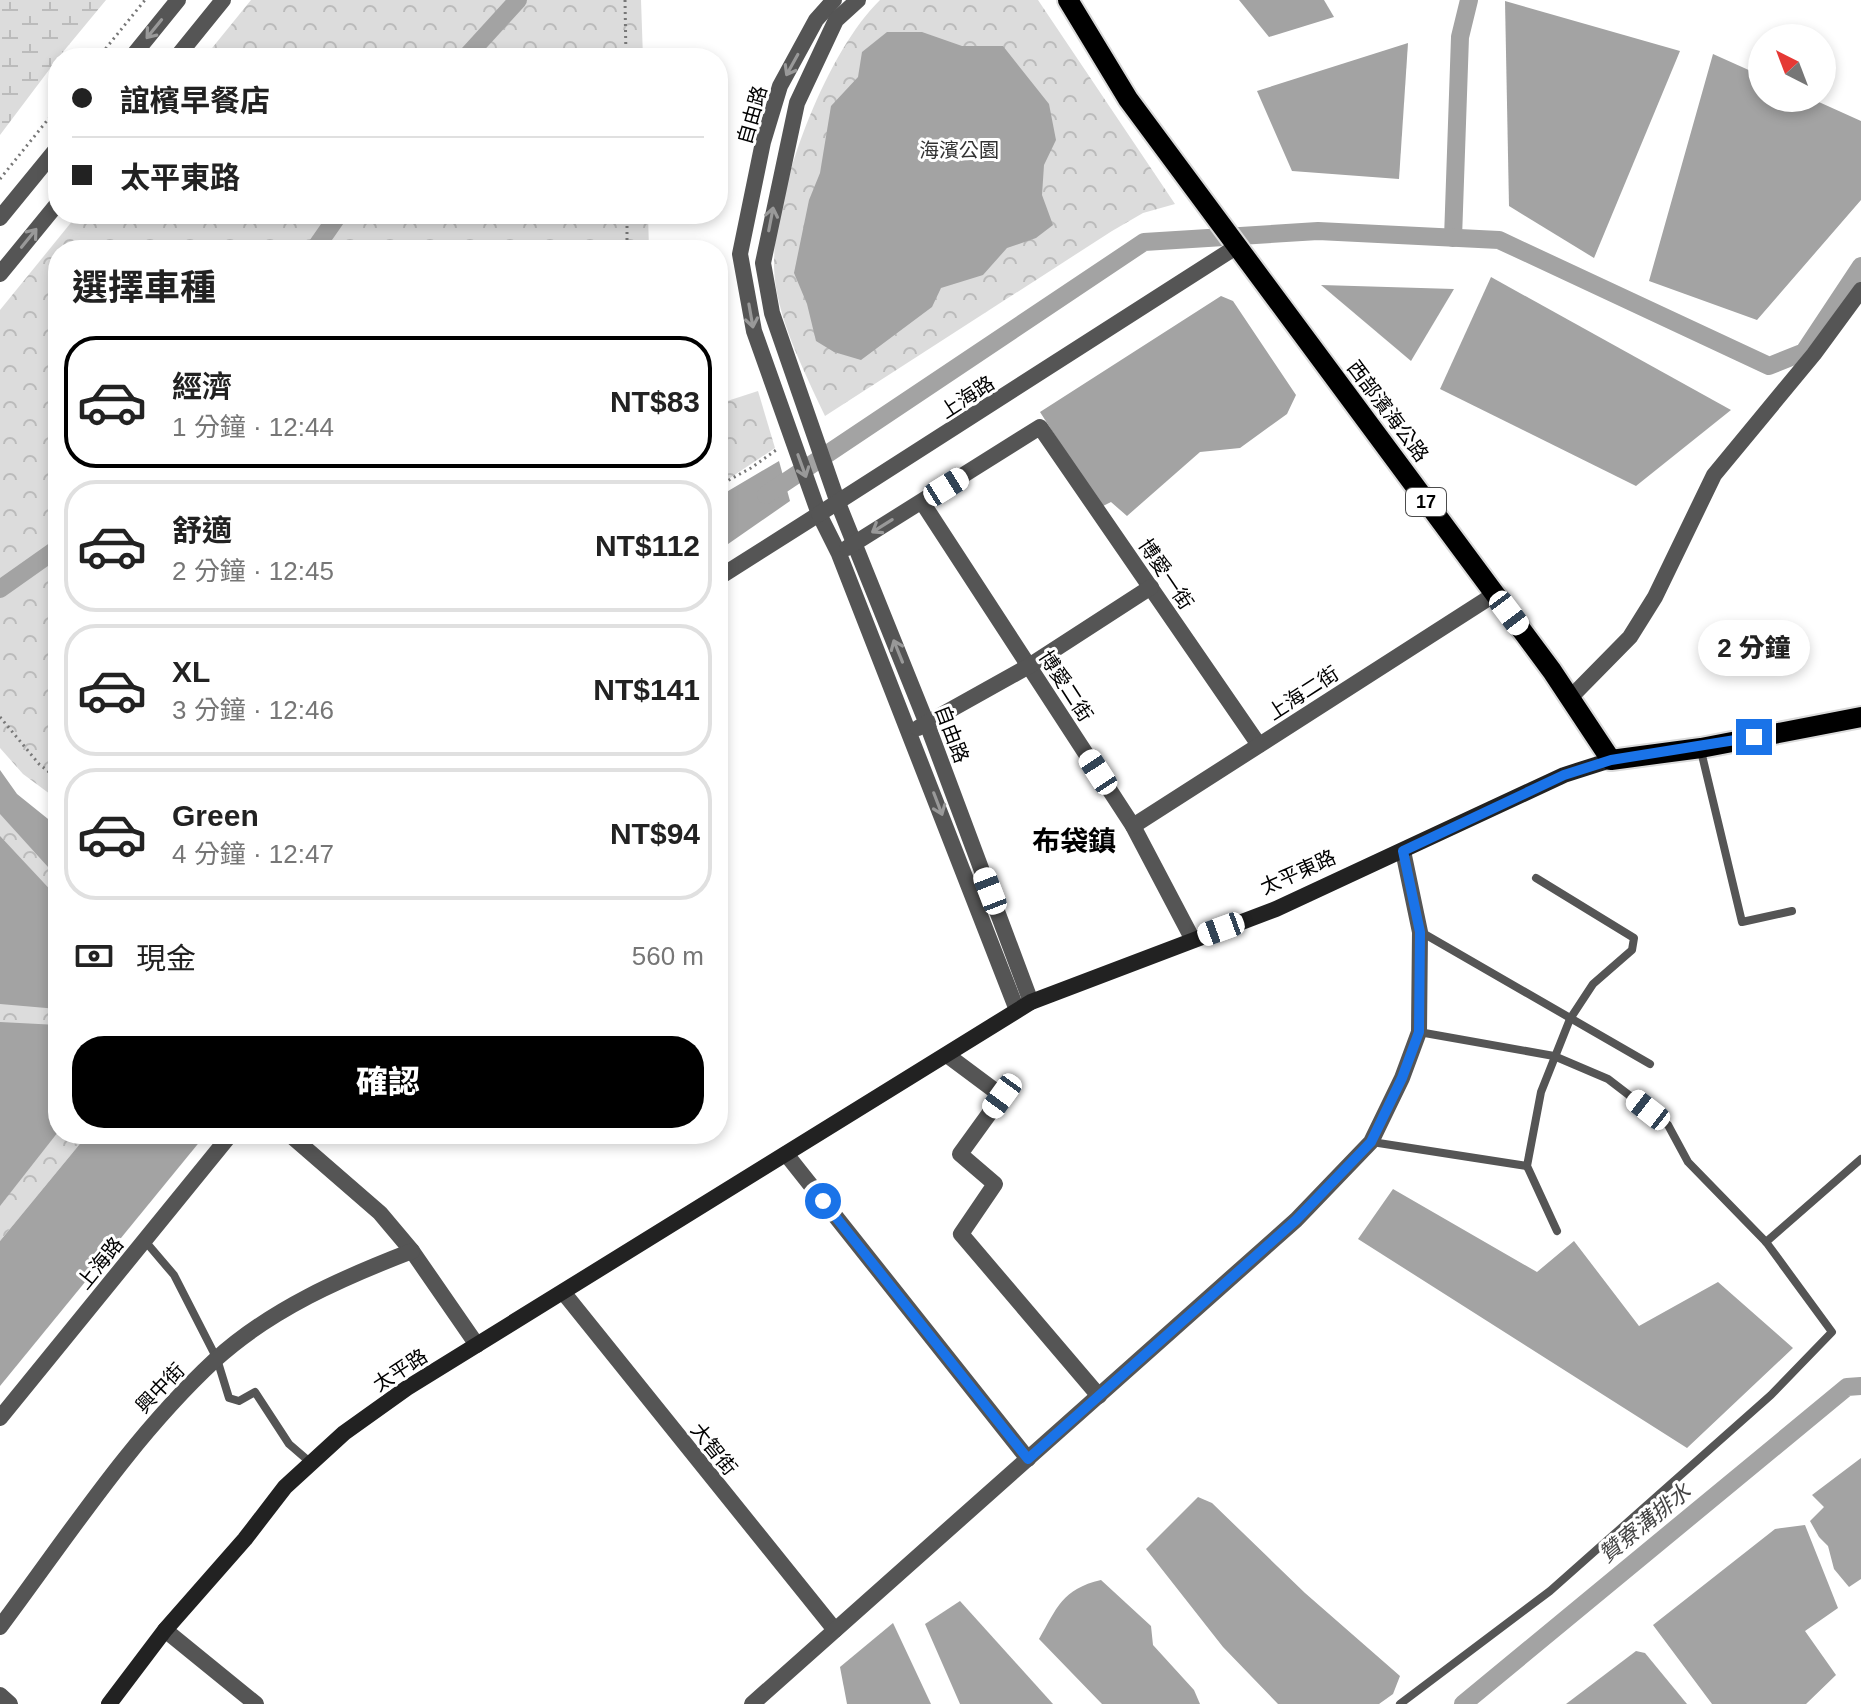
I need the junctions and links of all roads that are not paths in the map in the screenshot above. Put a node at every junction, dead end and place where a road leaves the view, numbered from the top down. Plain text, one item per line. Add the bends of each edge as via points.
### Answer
1 (178, 0) edge
2 (223, 0) edge
3 (834, 0) edge
4 (858, 0) edge
5 (1068, 0) edge
6 (139, 48) edge
7 (184, 48) edge
8 (48, 159) edge
9 (48, 215) edge
10 (0, 218) edge
11 (1236, 247) junction
12 (0, 274) edge
13 (1861, 290) edge
14 (838, 503) junction
15 (915, 506) junction
16 (819, 514) junction
17 (855, 543) junction
18 (839, 554) junction
19 (728, 572) edge
20 (1151, 587) junction
21 (1495, 594) junction
22 (1029, 666) junction
23 (1569, 699) junction
24 (1861, 717) edge
25 (927, 724) junction
26 (910, 732) junction
27 (1259, 745) junction
28 (1701, 748) junction
29 (1611, 760) junction
30 (1133, 826) junction
31 (1403, 851) junction
32 (1536, 878) dead end
33 (1792, 911) dead end
34 (1420, 932) junction
35 (1193, 940) junction
36 (1024, 1006) junction
37 (1570, 1019) junction
38 (1419, 1032) junction
39 (947, 1055) junction
40 (1554, 1056) junction
41 (1650, 1064) dead end
42 (1371, 1142) junction
43 (223, 1144) edge
44 (301, 1144) edge
45 (786, 1154) junction
46 (1861, 1159) edge
47 (1527, 1166) junction
48 (1557, 1231) dead end
49 (144, 1241) junction
50 (1766, 1242) junction
51 (412, 1251) junction
52 (563, 1292) junction
53 (477, 1345) junction
54 (217, 1359) junction
55 (1099, 1396) junction
56 (0, 1418) edge
57 (1028, 1459) junction
58 (311, 1463) junction
59 (0, 1627) edge
60 (165, 1630) junction
61 (835, 1630) junction
62 (0, 1695) edge
63 (10, 1704) edge
64 (109, 1704) edge
65 (256, 1704) edge
66 (752, 1704) edge
67 (1400, 1704) edge

1 -> 6 street
2 - 7 street
3 -> 16 street, 自由路 via 816,20 780,86 740,254 754,331
14 -> 4 street, 自由路 via 772,313 763,263 797,103 836,20
5 - 11 main road, 17 via 1128,99
8 - 10 street
12 -> 9 street
11 - 14 street, 上海路
11 - 21 main road, 西部濱海公路 / 17
13 - 23 street via 1714,475 1630,637
14 - 16 street, 上海路
14 - 17 street, 自由路
15 -> 17 street
15 - 20 street, 博愛一街 via 1040,427
15 - 22 street, 博愛二街
16 - 18 street, 自由路
16 - 19 street, 上海路
17 - 18 street
25 -> 17 street, 自由路
18 - 26 street, 自由路
20 - 22 street
20 - 27 street, 博愛一街
21 - 23 main road, 西部濱海公路 / 17
21 - 27 street, 上海二街
22 - 25 street
22 - 30 street, 博愛二街
23 - 29 main road, 西部濱海公路 / 17
24 - 28 main road, 太平東路
25 - 26 street
25 - 36 street, 自由路
26 -> 36 street, 自由路
27 - 30 street, 上海二街
28 - 29 main road, 太平東路
28 - 33 lane via 1742,922
29 - 31 main road, 太平東路 via 1564,775
30 - 35 street, 博愛二街
31 - 34 street
31 - 35 main road, 太平東路
32 - 37 lane via 1634,938 1632,950 1593,984
34 - 37 lane
34 - 38 street
35 - 36 main road, 太平東路
36 - 39 main road, 太平東路
37 - 40 lane
37 - 41 lane
38 - 40 lane
38 - 42 street
39 - 45 main road, 太平東路
39 - 55 street via 1002,1096 960,1154 995,1184 961,1234
40 - 47 lane via 1541,1092
40 - 50 lane via 1608,1079 1668,1125 1688,1162
42 - 47 lane
42 - 55 street via 1296,1220
43 - 49 street, 上海路
44 - 51 street via 380,1213
45 - 52 main road, 太平路
45 - 57 street
46 - 50 lane
47 - 48 lane
49 - 54 lane via 174,1275
49 - 56 street, 上海路
50 - 67 lane via 1832,1332 1771,1395 1550,1591
51 - 53 street
51 - 54 street, 興中街 via 319,1290
52 - 53 main road, 太平路
52 - 61 street, 大智街
53 - 58 main road, 太平路 via 407,1388
54 - 58 lane via 229,1398 239,1401 255,1392 289,1444
54 - 59 street, 興中街 via 151,1425
55 - 57 street
57 - 61 street
58 - 60 main road, 太平路
60 - 64 main road, 太平路
60 - 65 street
61 - 66 street
62 - 63 street

